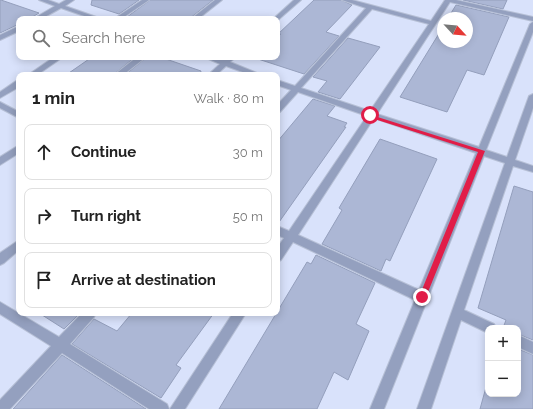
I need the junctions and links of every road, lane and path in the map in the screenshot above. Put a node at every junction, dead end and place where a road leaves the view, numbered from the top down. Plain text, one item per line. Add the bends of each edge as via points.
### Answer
1 (42, 0) edge
2 (71, 0) edge
3 (146, 0) edge
4 (220, 0) edge
5 (298, 0) edge
6 (345, 0) edge
7 (60, 6) junction
8 (370, 7) junction
9 (42, 16) edge
10 (89, 16) edge
11 (122, 16) edge
12 (198, 16) edge
13 (279, 16) edge
14 (533, 19) edge
15 (432, 23) junction
16 (533, 24) edge
17 (16, 30) edge
18 (0, 38) edge
19 (54, 60) edge
20 (138, 60) edge
21 (216, 60) edge
22 (228, 60) edge
23 (225, 63) junction
24 (36, 72) edge
25 (122, 72) edge
26 (215, 72) edge
27 (250, 72) edge
28 (280, 83) edge
29 (16, 85) edge
30 (297, 89) junction
31 (0, 96) edge
32 (533, 96) edge
33 (0, 105) edge
34 (280, 107) edge
35 (16, 113) edge
36 (370, 115) junction
37 (16, 150) edge
38 (482, 151) junction
39 (0, 162) edge
40 (510, 162) junction
41 (533, 169) edge
42 (280, 231) edge
43 (291, 236) junction
44 (16, 247) edge
45 (280, 252) edge
46 (0, 260) edge
47 (422, 297) junction
48 (0, 307) edge
49 (458, 312) junction
50 (87, 316) edge
51 (238, 316) edge
52 (485, 326) edge
53 (521, 342) edge
54 (61, 345) junction
55 (533, 348) edge
56 (1, 409) edge
57 (162, 409) edge
58 (177, 409) edge
59 (377, 409) edge
60 (424, 409) edge

1 - 7 street
2 - 7 street
3 - 11 street
4 - 12 street
5 - 13 street
6 - 8 street
7 - 9 street
7 - 10 street
8 - 15 street
8 - 30 street
14 - 15 street via 448,0
15 - 36 street
16 - 38 street
17 - 18 street
19 - 24 street
20 - 25 street
21 - 23 street
22 - 23 street
23 - 26 street
23 - 27 street
28 - 30 street
29 - 31 street
30 - 34 street
30 - 36 street
32 - 40 street
33 - 35 street
36 - 38 street
36 - 43 street
37 - 39 street
38 - 40 street
38 - 47 street
40 - 41 street
40 - 49 street
42 - 43 street
43 - 45 street
43 - 47 street
44 - 46 street
47 - 59 street
48 - 54 street
49 - 52 street
49 - 60 street
50 - 54 street
51 - 58 street
53 - 55 street
54 - 56 street
54 - 57 street

